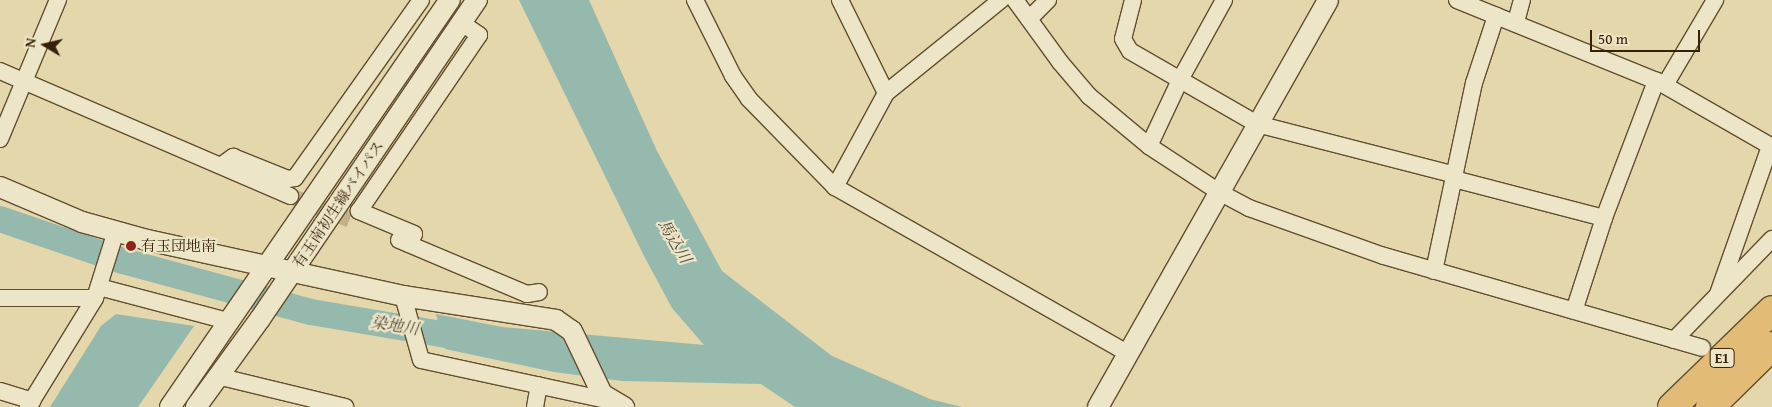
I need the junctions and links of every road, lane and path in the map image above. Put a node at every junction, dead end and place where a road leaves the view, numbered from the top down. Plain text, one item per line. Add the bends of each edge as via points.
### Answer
1 (58, 0) edge
2 (421, 0) edge
3 (450, 0) edge
4 (477, 0) edge
5 (695, 0) edge
6 (840, 0) edge
7 (1001, 0) edge
8 (1015, 0) edge
9 (1048, 0) edge
10 (1133, 0) edge
11 (1224, 0) edge
12 (1328, 0) edge
13 (1457, 0) edge
14 (1522, 0) edge
15 (1715, 0) edge
16 (1496, 16) junction
17 (1029, 19) junction
18 (1516, 22) junction
19 (462, 23) junction
20 (0, 71) edge
21 (1181, 78) junction
22 (24, 82) junction
23 (1661, 83) junction
24 (886, 93) junction
25 (1257, 124) junction
26 (0, 139) edge
27 (1149, 146) junction
28 (1771, 147) edge
29 (222, 165) junction
30 (1455, 177) junction
31 (835, 187) junction
32 (0, 188) edge
33 (1219, 192) junction
34 (290, 196) tunnel mouth
35 (1604, 218) junction
36 (351, 220) tunnel mouth
37 (115, 234) junction
38 (1772, 239) edge
39 (409, 244) junction
40 (264, 270) junction
41 (1434, 271) junction
42 (289, 275) junction
43 (539, 292) dead end
44 (97, 293) junction
45 (1718, 294) junction
46 (403, 296) junction
47 (0, 298) edge
48 (1772, 310) edge
49 (1574, 311) junction
50 (232, 317) junction
51 (1674, 340) junction
52 (1772, 346) edge
53 (1702, 348) dead end
54 (1129, 354) junction
55 (217, 376) junction
56 (539, 385) junction
57 (0, 391) edge
58 (602, 400) edge
59 (30, 404) edge
60 (170, 407) edge
61 (196, 407) edge
62 (345, 407) edge
63 (535, 407) edge
64 (1098, 407) edge
65 (1672, 407) edge
66 (1710, 407) edge

1 - 22 street
2 - 29 street via 295,178 288,179 233,158
3 - 40 street, 有玉南初生線バイパス
4 - 19 street, 有玉南初生線バイパス
5 - 31 street via 733,76 749,99
6 - 24 street
7 - 24 street
8 - 17 street
9 - 17 street
10 - 21 street via 1123,39 1126,47
11 - 21 street
12 - 25 street
13 - 16 street
14 - 18 street
15 - 23 street
16 - 18 street
16 - 30 street via 1474,83
17 - 27 street via 1089,96
18 - 23 street
19 - 39 street via 479,34 358,211 414,234
19 - 42 street, 有玉南初生線バイパス
20 - 22 street
21 - 25 street
21 - 27 street
22 - 26 street
22 - 29 street
23 - 28 street
23 - 35 street
24 - 31 street
25 - 30 street
25 - 33 street
27 - 33 street
28 - 45 street
29 - 34 street
30 - 35 street
30 - 41 street
31 - 54 street
32 - 37 street
33 - 41 street via 1249,208
33 - 54 street
35 - 49 street
36 - 39 street
37 - 40 street
37 - 44 street
38 - 45 street
39 - 43 street via 527,294
40 - 42 street
40 - 50 street, 有玉南初生線バイパス
41 - 49 street
42 - 46 street
42 - 55 street, 有玉南初生線バイパス
44 - 47 street
44 - 50 street
44 - 59 street
45 - 51 street
46 - 56 street via 421,360
46 - 58 street via 545,316 572,331
48 - 65 highway, E1
49 - 51 street
50 - 60 street, 有玉南初生線バイパス
51 - 53 street
52 - 66 highway, E1
54 - 64 street
55 - 61 street, 有玉南初生線バイパス
55 - 62 street
56 - 58 street
56 - 63 street
57 - 59 street

